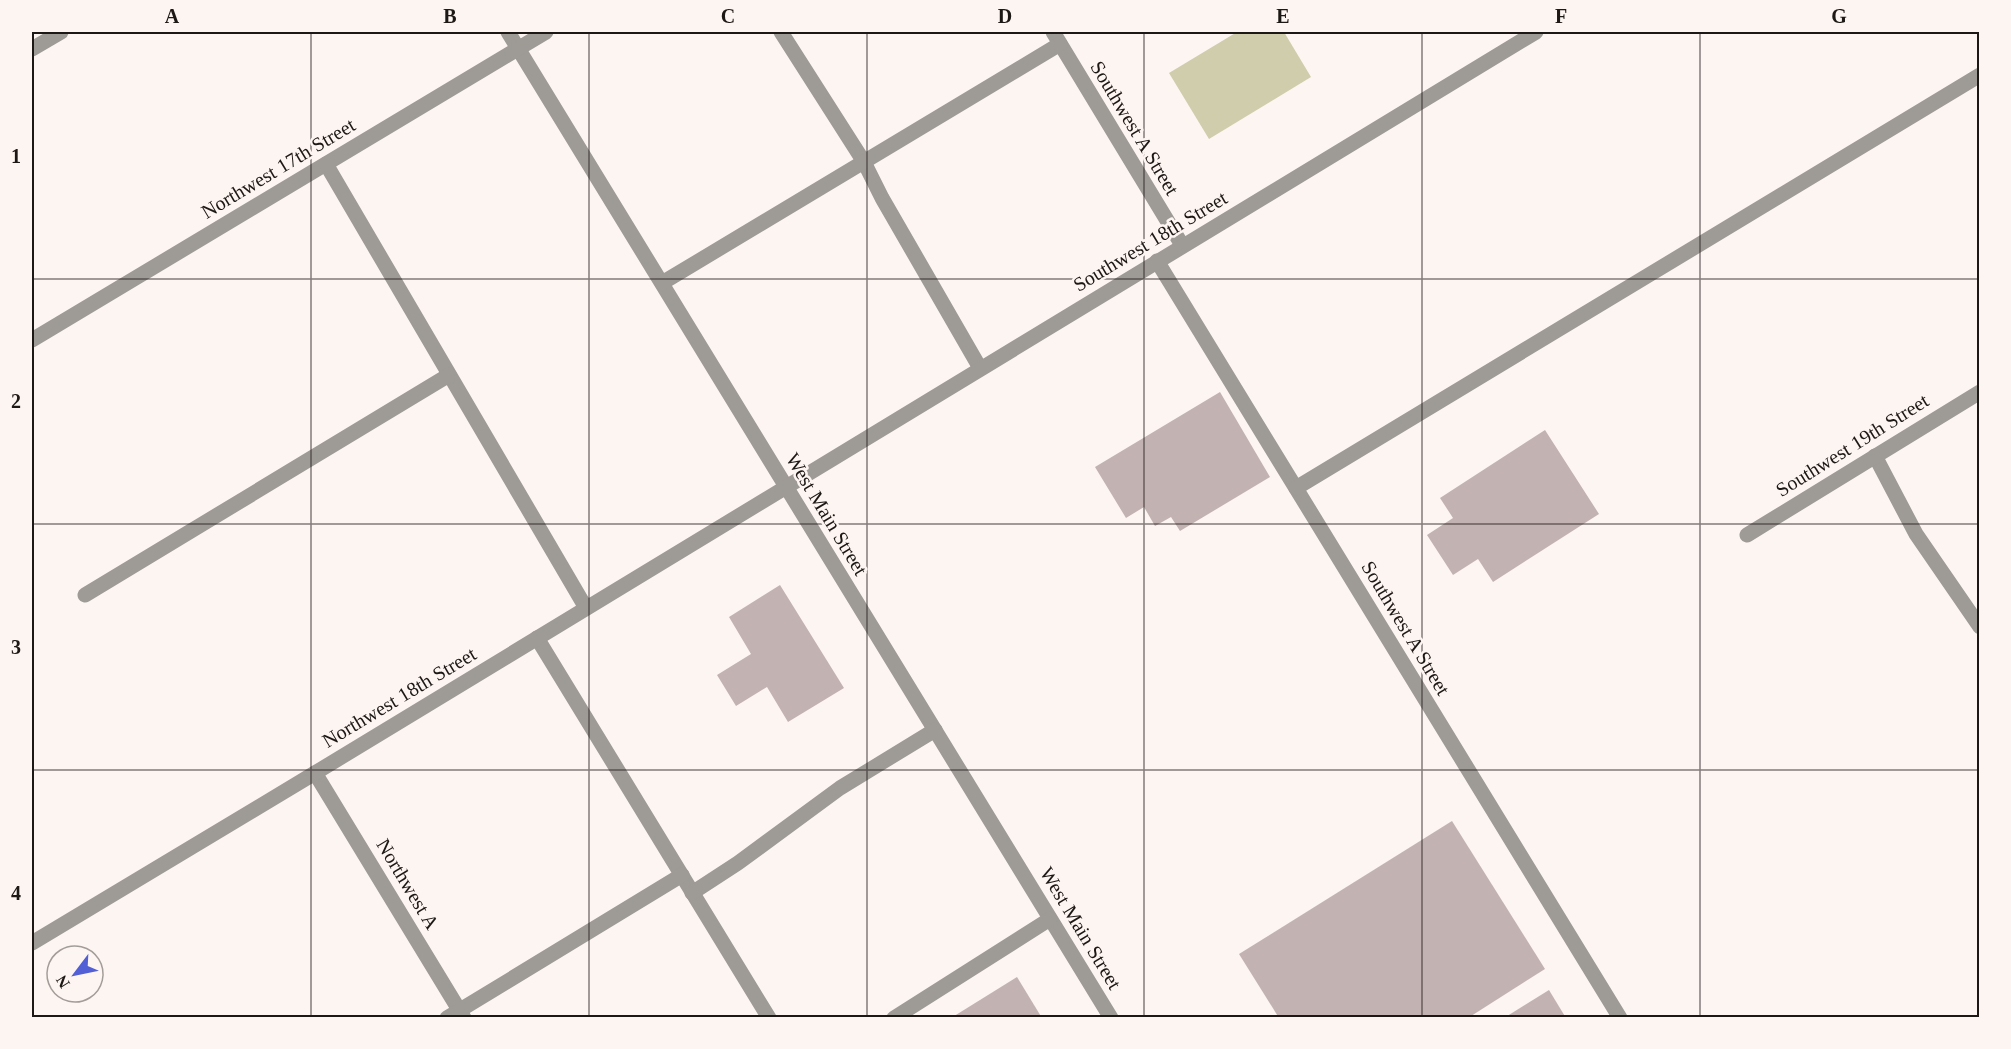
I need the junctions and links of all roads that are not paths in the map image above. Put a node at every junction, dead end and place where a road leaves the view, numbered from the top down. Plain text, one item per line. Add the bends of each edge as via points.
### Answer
1 (61, 32) edge
2 (508, 32) edge
3 (546, 32) edge
4 (781, 32) edge
5 (1536, 32) edge
6 (1056, 38) edge
7 (519, 48) junction
8 (32, 49) edge
9 (1980, 75) edge
10 (864, 162) junction
11 (326, 164) junction
12 (1182, 245) junction
13 (1157, 261) junction
14 (662, 283) junction
15 (32, 340) edge
16 (980, 368) junction
17 (449, 375) junction
18 (1980, 392) edge
19 (1875, 456) junction
20 (786, 486) junction
21 (1296, 488) junction
22 (1747, 535) dead end
23 (85, 595) dead end
24 (586, 608) junction
25 (1980, 627) edge
26 (537, 638) junction
27 (935, 730) junction
28 (315, 773) junction
29 (682, 874) junction
30 (692, 893) junction
31 (1050, 918) junction
32 (32, 943) edge
33 (457, 1015) edge
34 (769, 1017) edge
35 (894, 1017) edge
36 (1111, 1017) edge
37 (1620, 1017) edge

1 - 8 street
2 - 7 street, West Main Street
3 - 7 street, Northwest 17th Street
4 - 10 street
5 - 12 street, Southwest 18th Street
6 - 10 street
6 - 12 street, Southwest A Street
7 - 11 street, Northwest 17th Street
7 - 14 street, West Main Street
9 - 21 street
10 - 14 street
10 - 16 street
11 - 15 street, Northwest 17th Street
11 - 17 street
12 - 13 street, Southwest 18th Street
13 - 16 street, Southwest 18th Street
13 - 21 street, Southwest A Street
14 - 20 street, West Main Street
16 - 20 street, Southwest 18th Street
17 - 23 street
17 - 24 street
18 - 19 street, Southwest 19th Street
19 - 22 street, Southwest 19th Street
19 - 25 street via 1916,534
20 - 24 street, Northwest 18th Street
20 - 27 street, West Main Street
21 - 37 street, Southwest A Street
24 - 26 street, Northwest 18th Street
26 - 28 street, Northwest 18th Street
26 - 29 street
27 - 30 street via 840,788
27 - 31 street, West Main Street
28 - 32 street, Northwest 18th Street
28 - 33 street, Northwest A
29 - 30 street
29 - 33 street
30 - 34 street
31 - 35 street
31 - 36 street, West Main Street

